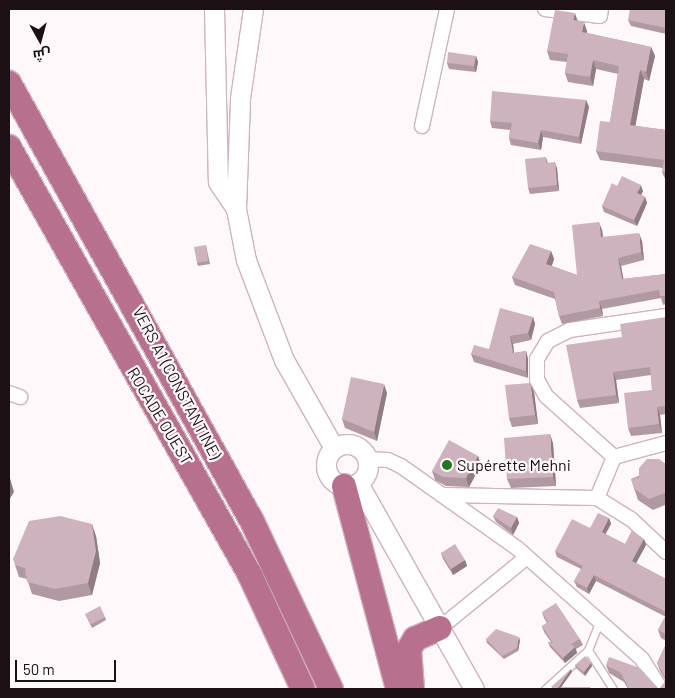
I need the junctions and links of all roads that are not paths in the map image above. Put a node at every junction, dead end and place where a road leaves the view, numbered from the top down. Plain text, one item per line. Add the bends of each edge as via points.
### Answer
1 (214, 9) edge
2 (253, 9) edge
3 (447, 9) edge
4 (545, 9) edge
5 (601, 9) edge
6 (9, 84) edge
7 (422, 126) dead end
8 (9, 148) edge
9 (236, 209) junction
10 (666, 316) edge
11 (666, 443) edge
12 (334, 448) junction
13 (614, 457) junction
14 (368, 460) junction
15 (351, 485) junction
16 (444, 495) junction
17 (597, 498) junction
18 (666, 552) edge
19 (527, 557) junction
20 (600, 620) junction
21 (440, 628) junction
22 (588, 650) junction
23 (304, 689) edge
24 (331, 689) edge
25 (398, 689) edge
26 (412, 689) edge
27 (474, 689) edge
28 (545, 689) edge
29 (613, 689) edge
30 (661, 689) edge

1 - 9 street via 218,182
2 - 9 street via 240,98
3 - 7 street
4 - 5 street via 600,16
6 - 24 highway, VERS A1 (CONSTANTINE) via 251,518
8 - 23 highway, ROCADE OUEST via 251,577
9 - 12 street via 246,260 284,360
10 - 13 street via 570,330 548,341 537,359 537,380 546,396
11 - 13 street
12 - 14 street via 354,445
12 - 15 street via 325,467 331,480
13 - 17 street
14 - 15 street via 366,473
14 - 16 street via 394,462
15 - 21 street
15 - 25 highway
16 - 17 street
16 - 19 street
17 - 18 street via 631,519
19 - 20 street
19 - 21 street
20 - 22 lane
20 - 30 street via 642,660
21 - 26 highway via 415,639 409,649
21 - 27 street
22 - 28 lane
22 - 29 lane

